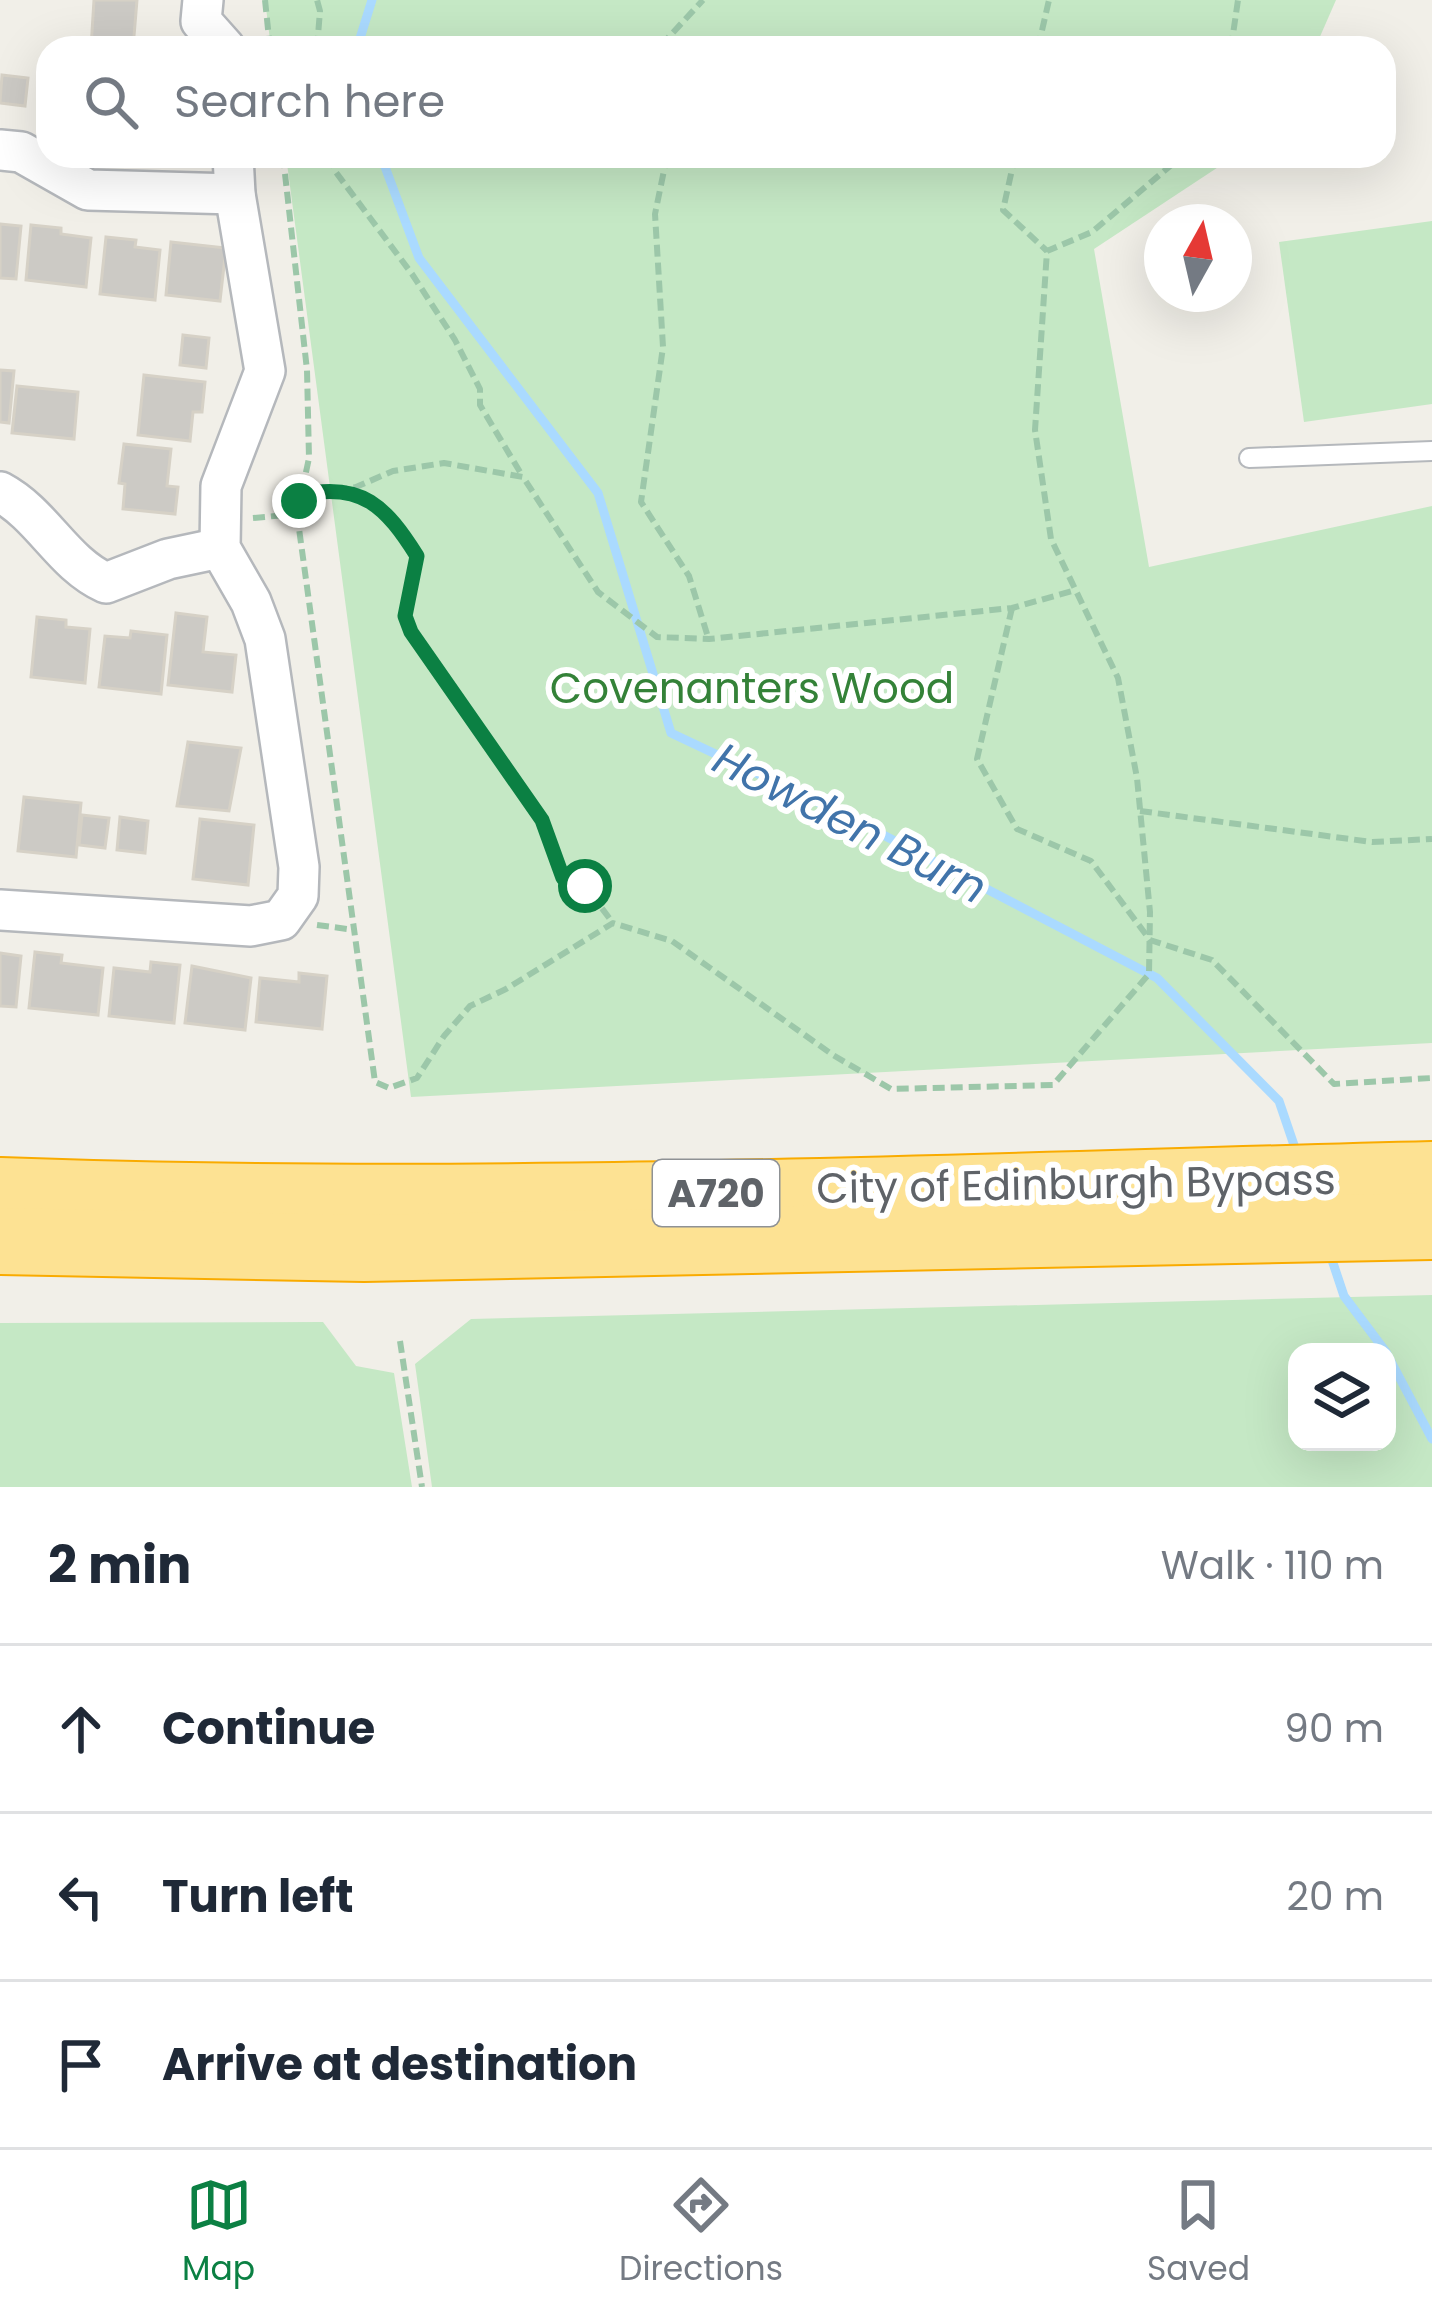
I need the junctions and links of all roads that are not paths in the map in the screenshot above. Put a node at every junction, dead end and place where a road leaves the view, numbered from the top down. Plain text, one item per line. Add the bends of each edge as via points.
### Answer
1 (202, 0) edge
2 (215, 36) edge
3 (0, 150) edge
4 (36, 161) edge
5 (49, 168) edge
6 (234, 175) edge
7 (1432, 451) edge
8 (1249, 458) dead end
9 (0, 492) edge
10 (220, 548) junction
11 (0, 910) edge
12 (1432, 1175) edge
13 (0, 1191) edge
14 (1432, 1226) edge
15 (0, 1241) edge

1 - 2 street via 202,21
3 - 4 street
5 - 6 street via 88,190
6 - 10 street via 266,370 221,486
7 - 8 lane
9 - 10 street via 21,503 82,572 106,584
10 - 11 street via 265,639 298,896 281,920 251,926
12 - 13 highway, City of Edinburgh Bypass / A720 via 615,1196
14 - 15 highway, City of Edinburgh Bypass / A720 via 364,1248

